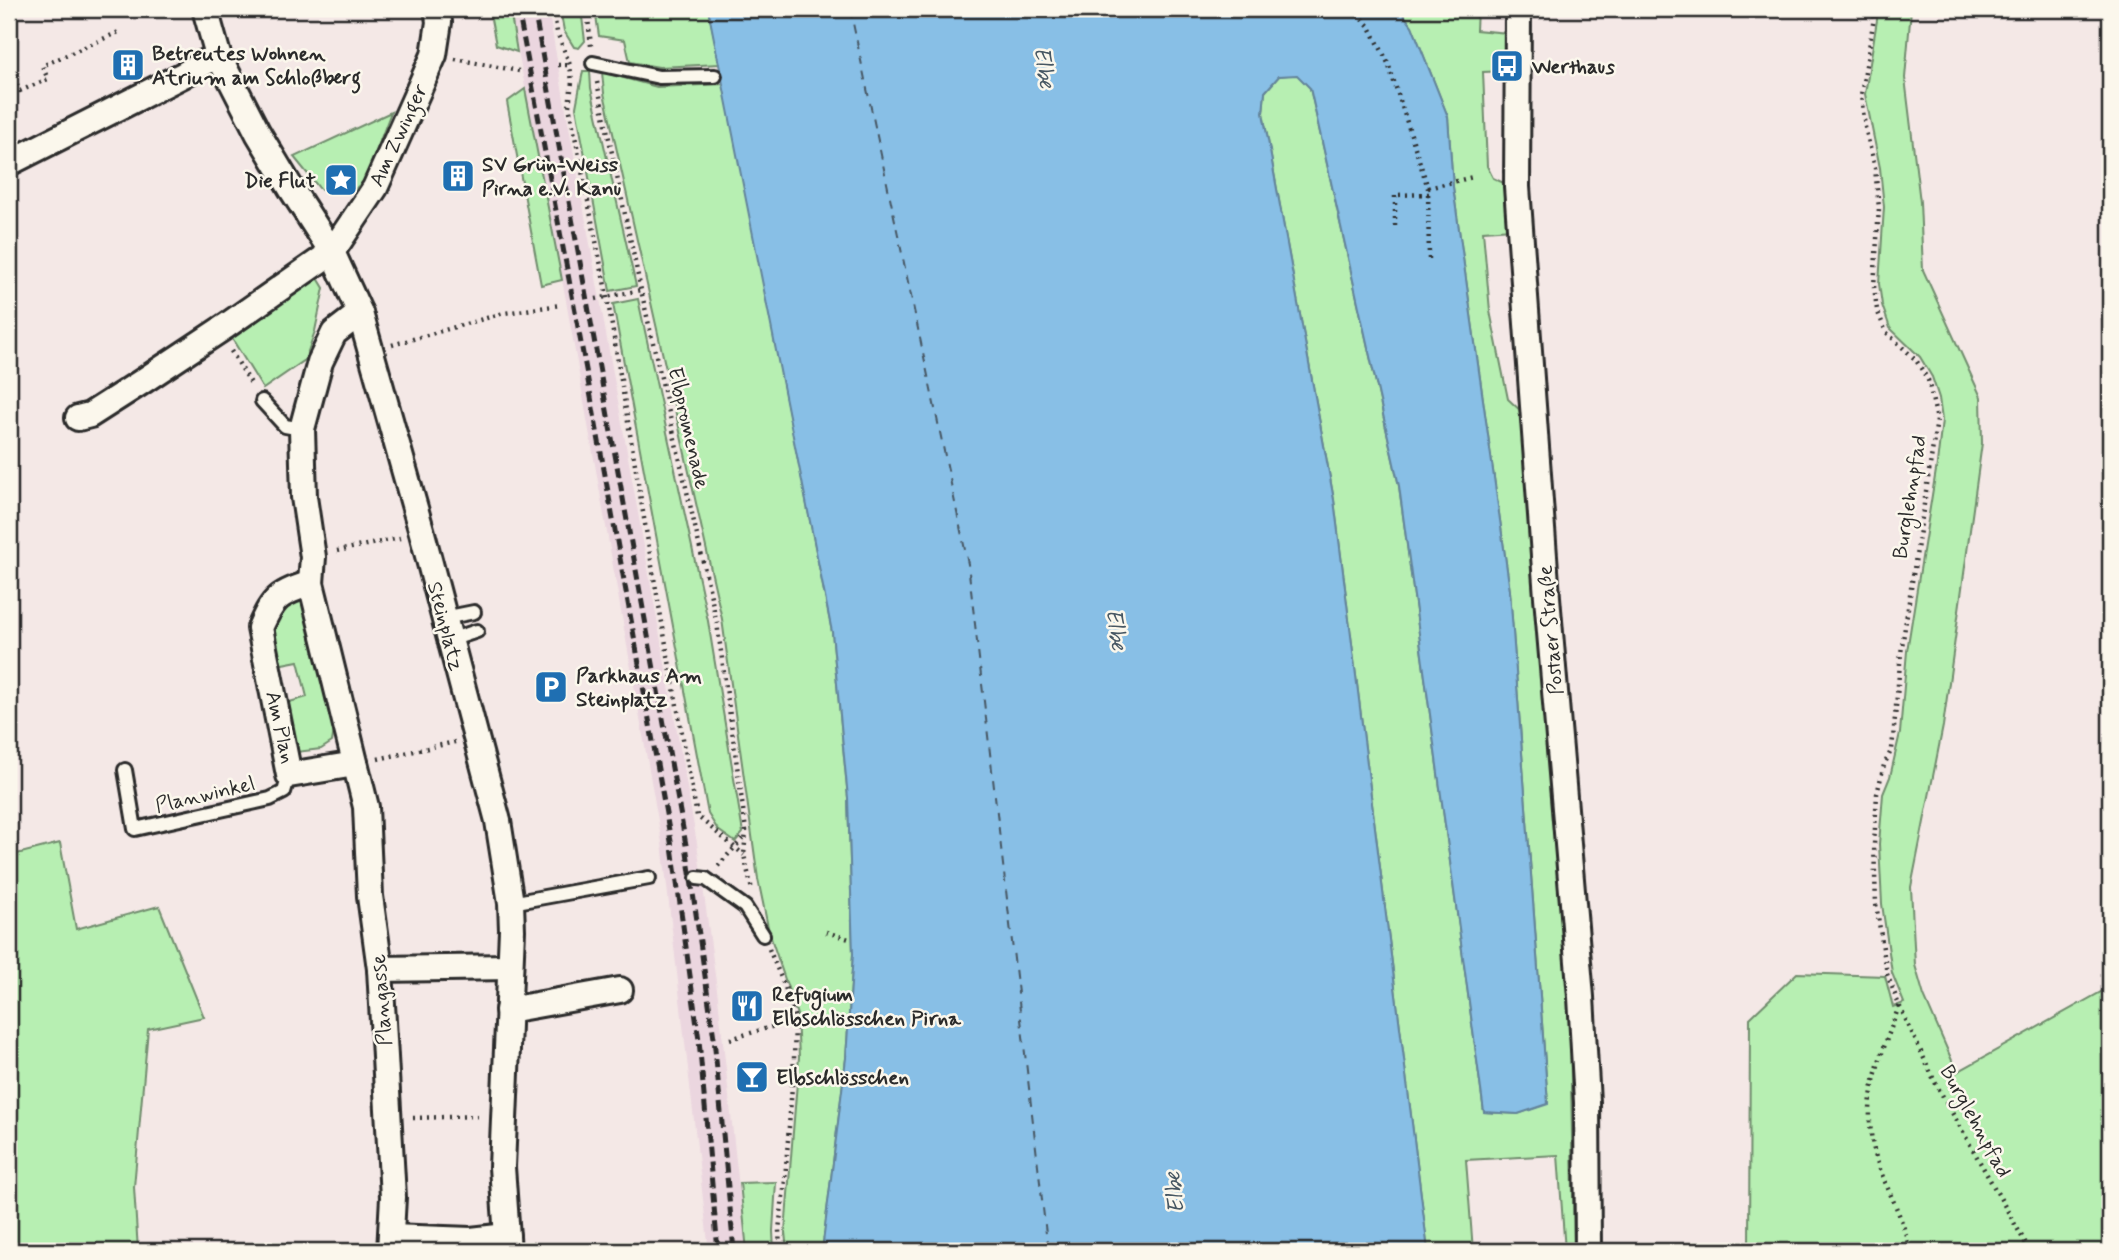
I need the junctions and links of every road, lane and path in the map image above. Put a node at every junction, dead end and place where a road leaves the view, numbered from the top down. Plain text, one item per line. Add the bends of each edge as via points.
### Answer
1 (205, 9) edge
2 (437, 9) edge
3 (553, 9) edge
4 (587, 9) edge
5 (1352, 9) edge
6 (1518, 9) edge
7 (1873, 9) edge
8 (121, 31) dead end
9 (434, 54) junction
10 (218, 55) junction
11 (593, 64) junction
12 (9, 65) edge
13 (519, 71) dead end
14 (715, 76) dead end
15 (9, 163) edge
16 (1473, 177) dead end
17 (1428, 191) junction
18 (1395, 226) dead end
19 (332, 252) junction
20 (1429, 261) dead end
21 (641, 290) junction
22 (607, 296) junction
23 (596, 299) dead end
24 (561, 305) dead end
25 (360, 313) junction
26 (219, 331) junction
27 (371, 351) junction
28 (262, 401) joint
29 (78, 418) dead end
30 (302, 429) junction
31 (422, 533) junction
32 (313, 556) junction
33 (312, 583) junction
34 (474, 612) dead end
35 (447, 629) junction
36 (477, 631) dead end
37 (476, 737) junction
38 (355, 764) junction
39 (125, 770) dead end
40 (289, 775) junction
41 (746, 834) junction
42 (734, 848) junction
43 (649, 878) dead end
44 (701, 878) joint
45 (511, 903) junction
46 (826, 932) dead end
47 (763, 935) joint
48 (849, 939) dead end
49 (510, 967) junction
50 (380, 969) junction
51 (620, 990) dead end
52 (1899, 1005) junction
53 (508, 1010) junction
54 (795, 1020) junction
55 (730, 1040) dead end
56 (503, 1115) junction
57 (389, 1118) junction
58 (391, 1244) edge
59 (508, 1244) edge
60 (466, 1246) edge
61 (780, 1251) edge
62 (1588, 1251) edge
63 (1909, 1251) edge
64 (2030, 1251) edge

1 - 10 street, Steinplatz
2 - 9 street, Am Zwinger
3 - 22 path via 570,65 569,106
4 - 11 path, Elbpromenade
5 - 17 path via 1370,27 1388,63
6 - 62 street, Postaer Straße via 1517,187 1581,997
7 - 52 path, Burglehnpfad via 1861,95 1879,208 1877,310 1886,332 1916,360 1928,380 1937,420 1901,653 1892,749 1879,780 1876,807 1875,904 1887,974
8 - 12 path via 42,66 48,79 20,91
9 - 13 path
9 - 19 street, Am Zwinger via 375,188
10 - 15 street
10 - 19 street, Steinplatz via 292,190
11 - 14 lane via 659,77
11 - 21 path, Elbpromenade
16 - 17 path
17 - 18 path via 1395,195
17 - 20 path
19 - 25 street, Steinplatz
19 - 26 street
21 - 22 path
21 - 41 path, Elbpromenade via 717,623
22 - 23 path
22 - 42 path via 697,816
24 - 27 path via 504,313
25 - 27 street, Steinplatz
25 - 30 street via 334,333 320,362
26 - 28 path
26 - 29 street via 90,415
27 - 31 street, Steinplatz
28 - 30 lane via 285,425
30 - 32 street via 304,496
31 - 32 path
31 - 35 street, Steinplatz
32 - 33 street
33 - 38 street
33 - 40 street, Am Plan via 282,593 269,607 260,628
34 - 35 lane
35 - 36 lane
35 - 37 street, Steinplatz
37 - 38 path
37 - 45 street, Steinplatz via 498,821
38 - 40 street, Am Plan
38 - 50 street, Plangasse via 366,807 370,896
39 - 40 lane, Planwinkel via 135,830 270,799 284,792
41 - 42 path
41 - 42 path, Elbpromenade via 744,855
42 - 44 path
43 - 45 lane
44 - 47 lane via 745,906
45 - 49 street, Steinplatz
46 - 48 path
47 - 54 path
49 - 50 street
49 - 53 street, Steinplatz
50 - 57 street, Plangasse
51 - 53 street
52 - 63 path via 1871,1087 1869,1121 1875,1154
52 - 64 path, Burglehnpfad via 1936,1084
53 - 56 street, Steinplatz
54 - 55 path
54 - 61 path
56 - 57 path
56 - 59 street, Steinplatz
57 - 58 street, Plangasse
58 - 60 street, Plangasse
59 - 60 street, Plangasse

